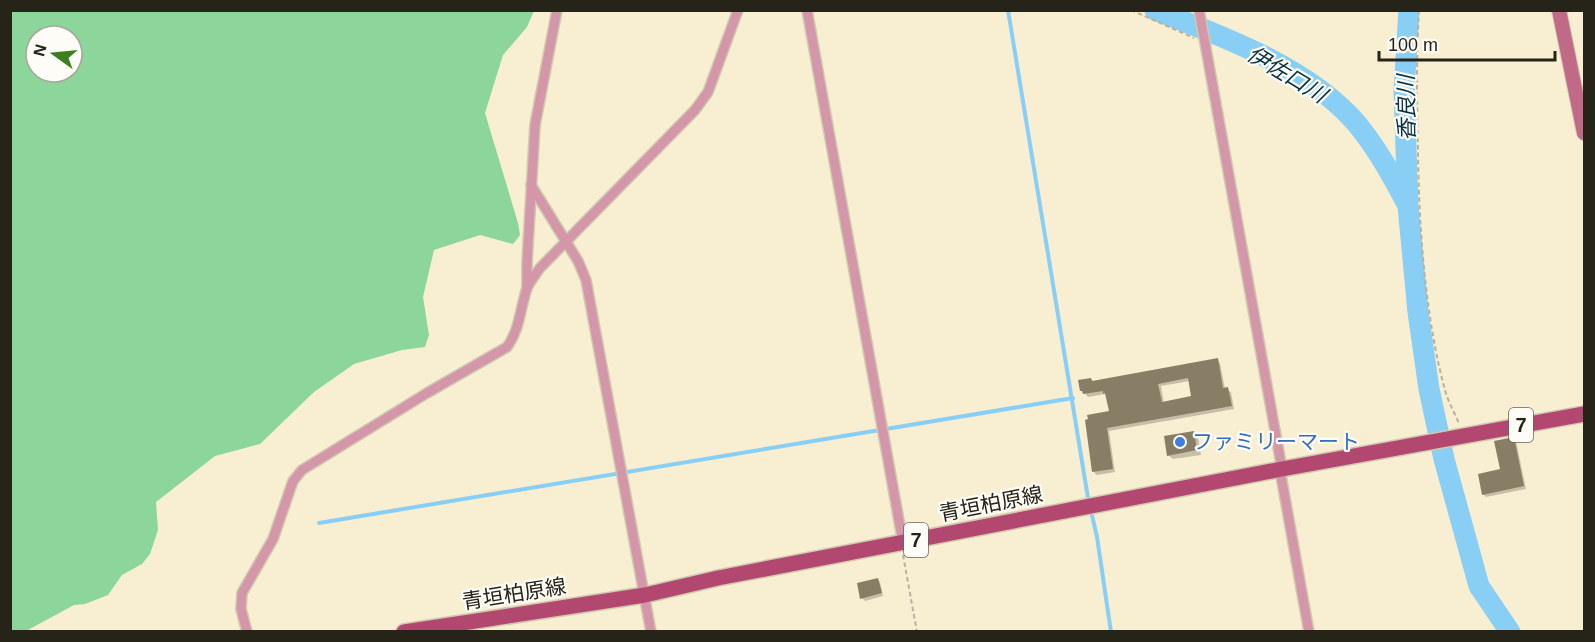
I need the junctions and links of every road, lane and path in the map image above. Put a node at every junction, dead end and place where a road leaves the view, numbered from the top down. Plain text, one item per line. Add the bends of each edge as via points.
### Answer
1 (557, 10) edge
2 (738, 10) edge
3 (807, 10) edge
4 (1131, 10) edge
5 (1199, 10) edge
6 (1419, 10) edge
7 (1559, 10) edge
8 (1204, 42) junction
9 (1584, 133) edge
10 (531, 185) junction
11 (566, 240) junction
12 (528, 287) junction
13 (1584, 414) edge
14 (1461, 435) junction
15 (1281, 469) junction
16 (902, 543) junction
17 (645, 595) junction
18 (247, 632) edge
19 (404, 632) edge
20 (651, 632) edge
21 (916, 632) edge
22 (1309, 632) edge

1 - 10 street via 535,125
2 - 11 street via 708,92
3 - 16 street
4 - 8 path
5 - 8 street
6 - 14 path via 1417,111 1422,245 1431,322 1445,391
7 - 9 main road
8 - 15 street
10 - 11 street
10 - 12 street
11 - 12 street
11 - 17 street via 586,280
12 - 18 street via 519,326 507,347 302,470 293,481 273,539 242,593 241,609
13 - 14 main road, 青垣柏原線 / 7
14 - 15 main road, 青垣柏原線 / 7
15 - 16 main road, 青垣柏原線 / 7
15 - 22 street
16 - 17 main road, 青垣柏原線 / 7
16 - 21 path
17 - 19 main road, 青垣柏原線 / 7
17 - 20 street

